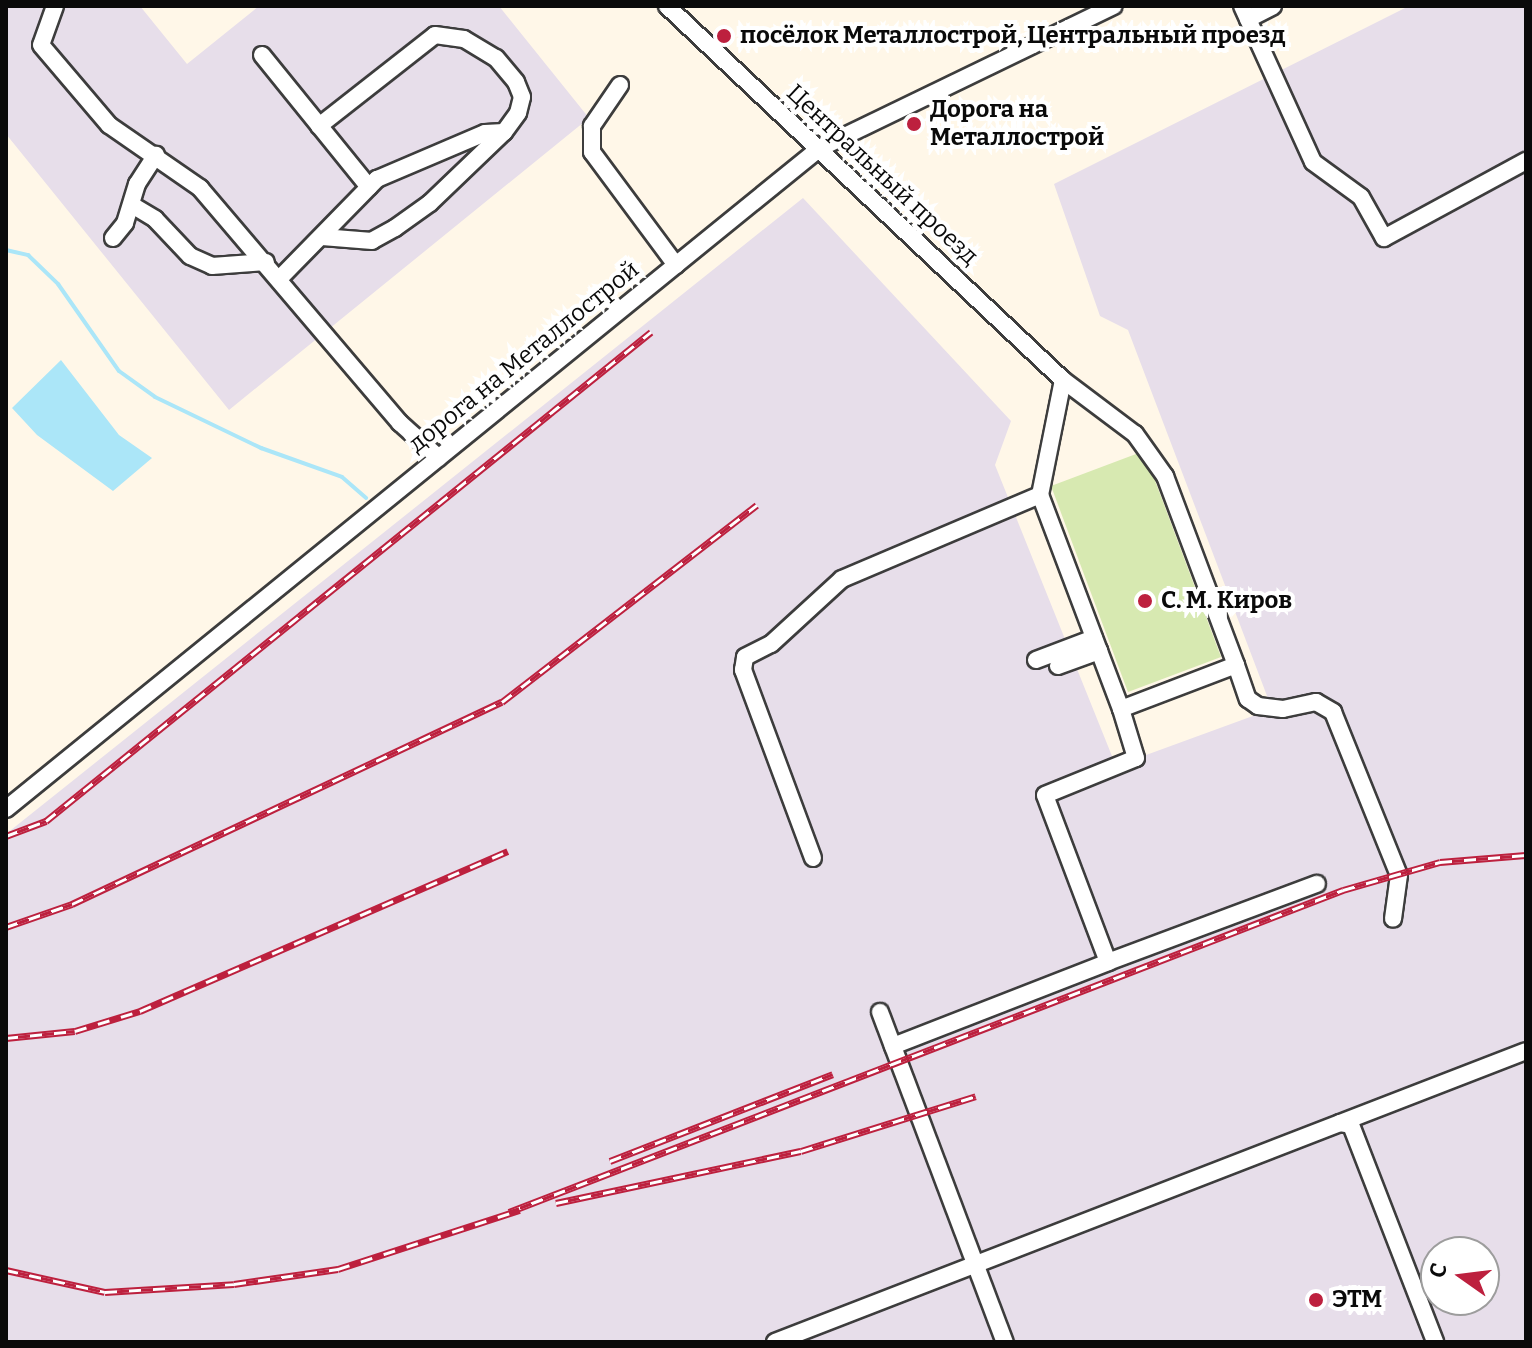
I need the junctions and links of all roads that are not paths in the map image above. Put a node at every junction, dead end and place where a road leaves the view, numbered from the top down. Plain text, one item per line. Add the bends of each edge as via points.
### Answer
1 (55, 6) edge
2 (667, 6) edge
3 (1114, 6) edge
4 (1273, 6) edge
5 (1245, 12) edge
6 (262, 55) dead end
7 (620, 85) dead end
8 (319, 126) junction
9 (504, 132) junction
10 (820, 148) junction
11 (156, 155) junction
12 (1526, 161) edge
13 (369, 187) junction
14 (132, 205) junction
15 (322, 237) junction
16 (113, 238) dead end
17 (266, 262) junction
18 (676, 265) junction
19 (280, 278) junction
20 (1063, 380) junction
21 (439, 458) junction
22 (1040, 495) junction
23 (1096, 644) junction
24 (1036, 660) dead end
25 (1236, 665) junction
26 (1058, 666) dead end
27 (1121, 709) junction
28 (7, 808) edge
29 (813, 858) dead end
30 (1317, 884) dead end
31 (1393, 919) dead end
32 (1108, 962) junction
33 (880, 1012) dead end
34 (893, 1046) junction
35 (1526, 1051) edge
36 (1340, 1123) junction
37 (975, 1264) junction
38 (775, 1342) edge
39 (1005, 1342) edge
40 (1435, 1342) edge

1 - 11 street via 41,45 109,125
2 - 10 street, Центральный проезд
3 - 10 street, дорога на Металлострой
4 - 5 street
5 - 12 street via 1313,162 1361,197 1384,238
6 - 8 street
7 - 18 street via 592,126 592,152
8 - 9 street via 435,35 464,39 496,58 516,82 522,97
8 - 13 street
9 - 13 street via 485,133
9 - 15 street via 430,203 395,228 372,241
10 - 18 street, дорога на Металлострой
10 - 20 street, Центральный проезд
11 - 14 street via 137,184
11 - 17 street via 200,188
13 - 15 street
14 - 16 street
14 - 17 street via 155,219 190,256 212,266
15 - 19 street
17 - 19 street
18 - 21 street, дорога на Металлострой
19 - 21 street via 400,423
20 - 22 street
20 - 25 street, Центральный проезд via 1135,434 1165,476
21 - 28 street, дорога на Металлострой
22 - 23 street
22 - 29 street via 842,579 771,644 745,657 743,670
23 - 24 street
23 - 26 street
23 - 27 street
25 - 27 street
25 - 31 street, Центральный проезд via 1248,699 1258,706 1283,709 1316,702 1333,712 1399,875
27 - 32 street via 1136,758 1045,795
30 - 32 street
32 - 34 street
33 - 34 street
34 - 37 street
35 - 36 street
36 - 37 street
36 - 40 street via 1351,1125
37 - 38 street
37 - 39 street

